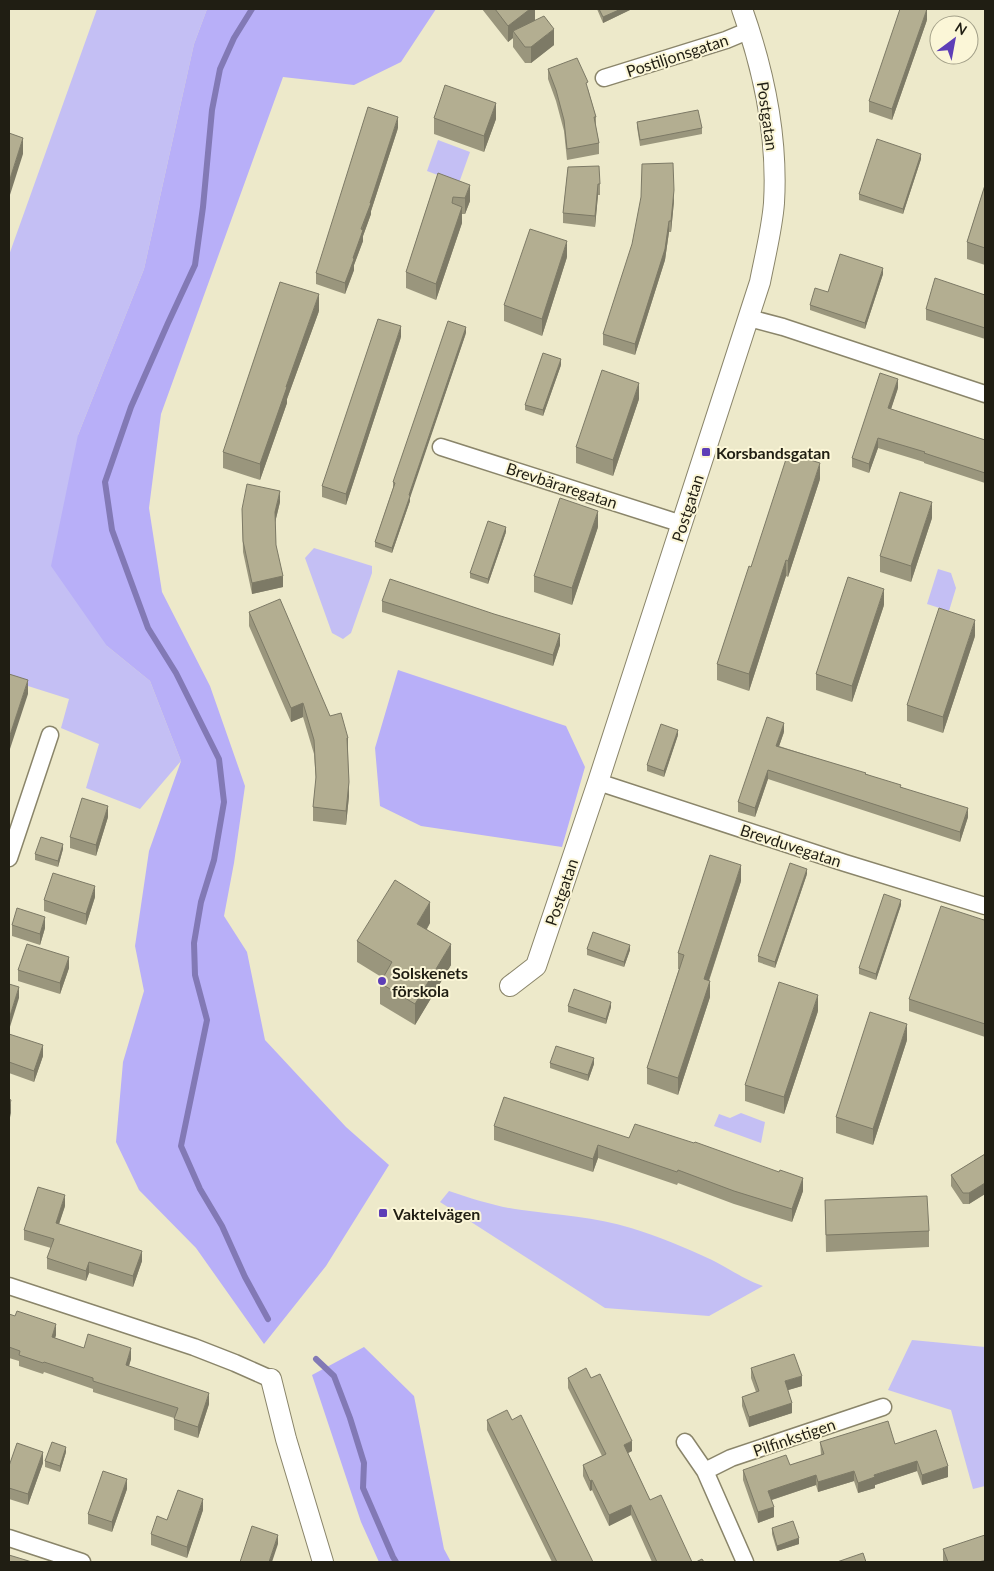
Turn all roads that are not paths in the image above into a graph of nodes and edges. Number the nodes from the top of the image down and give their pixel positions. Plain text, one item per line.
1 (742, 9) edge
2 (750, 30) junction
3 (604, 78) dead end
4 (749, 318) junction
5 (985, 394) edge
6 (442, 447) dead end
7 (682, 524) junction
8 (50, 735) dead end
9 (598, 782) junction
10 (9, 858) edge
11 (985, 906) edge
12 (510, 986) dead end
13 (9, 1286) edge
14 (271, 1379) joint
15 (883, 1407) dead end
16 (685, 1442) dead end
17 (705, 1471) junction
18 (9, 1538) edge
19 (82, 1562) edge
20 (323, 1562) edge
21 (745, 1562) edge

1 - 2 street, Postgatan
2 - 3 street, Postiljonsgatan
2 - 4 street, Postgatan
4 - 5 street
4 - 7 street, Postgatan
6 - 7 street, Brevbäraregatan
7 - 9 street, Postgatan
8 - 10 street
9 - 11 street, Brevduvegatan
9 - 12 street, Postgatan
13 - 14 street
14 - 20 street
15 - 17 street, Pilfinkstigen
16 - 17 street
17 - 21 street
18 - 19 street

